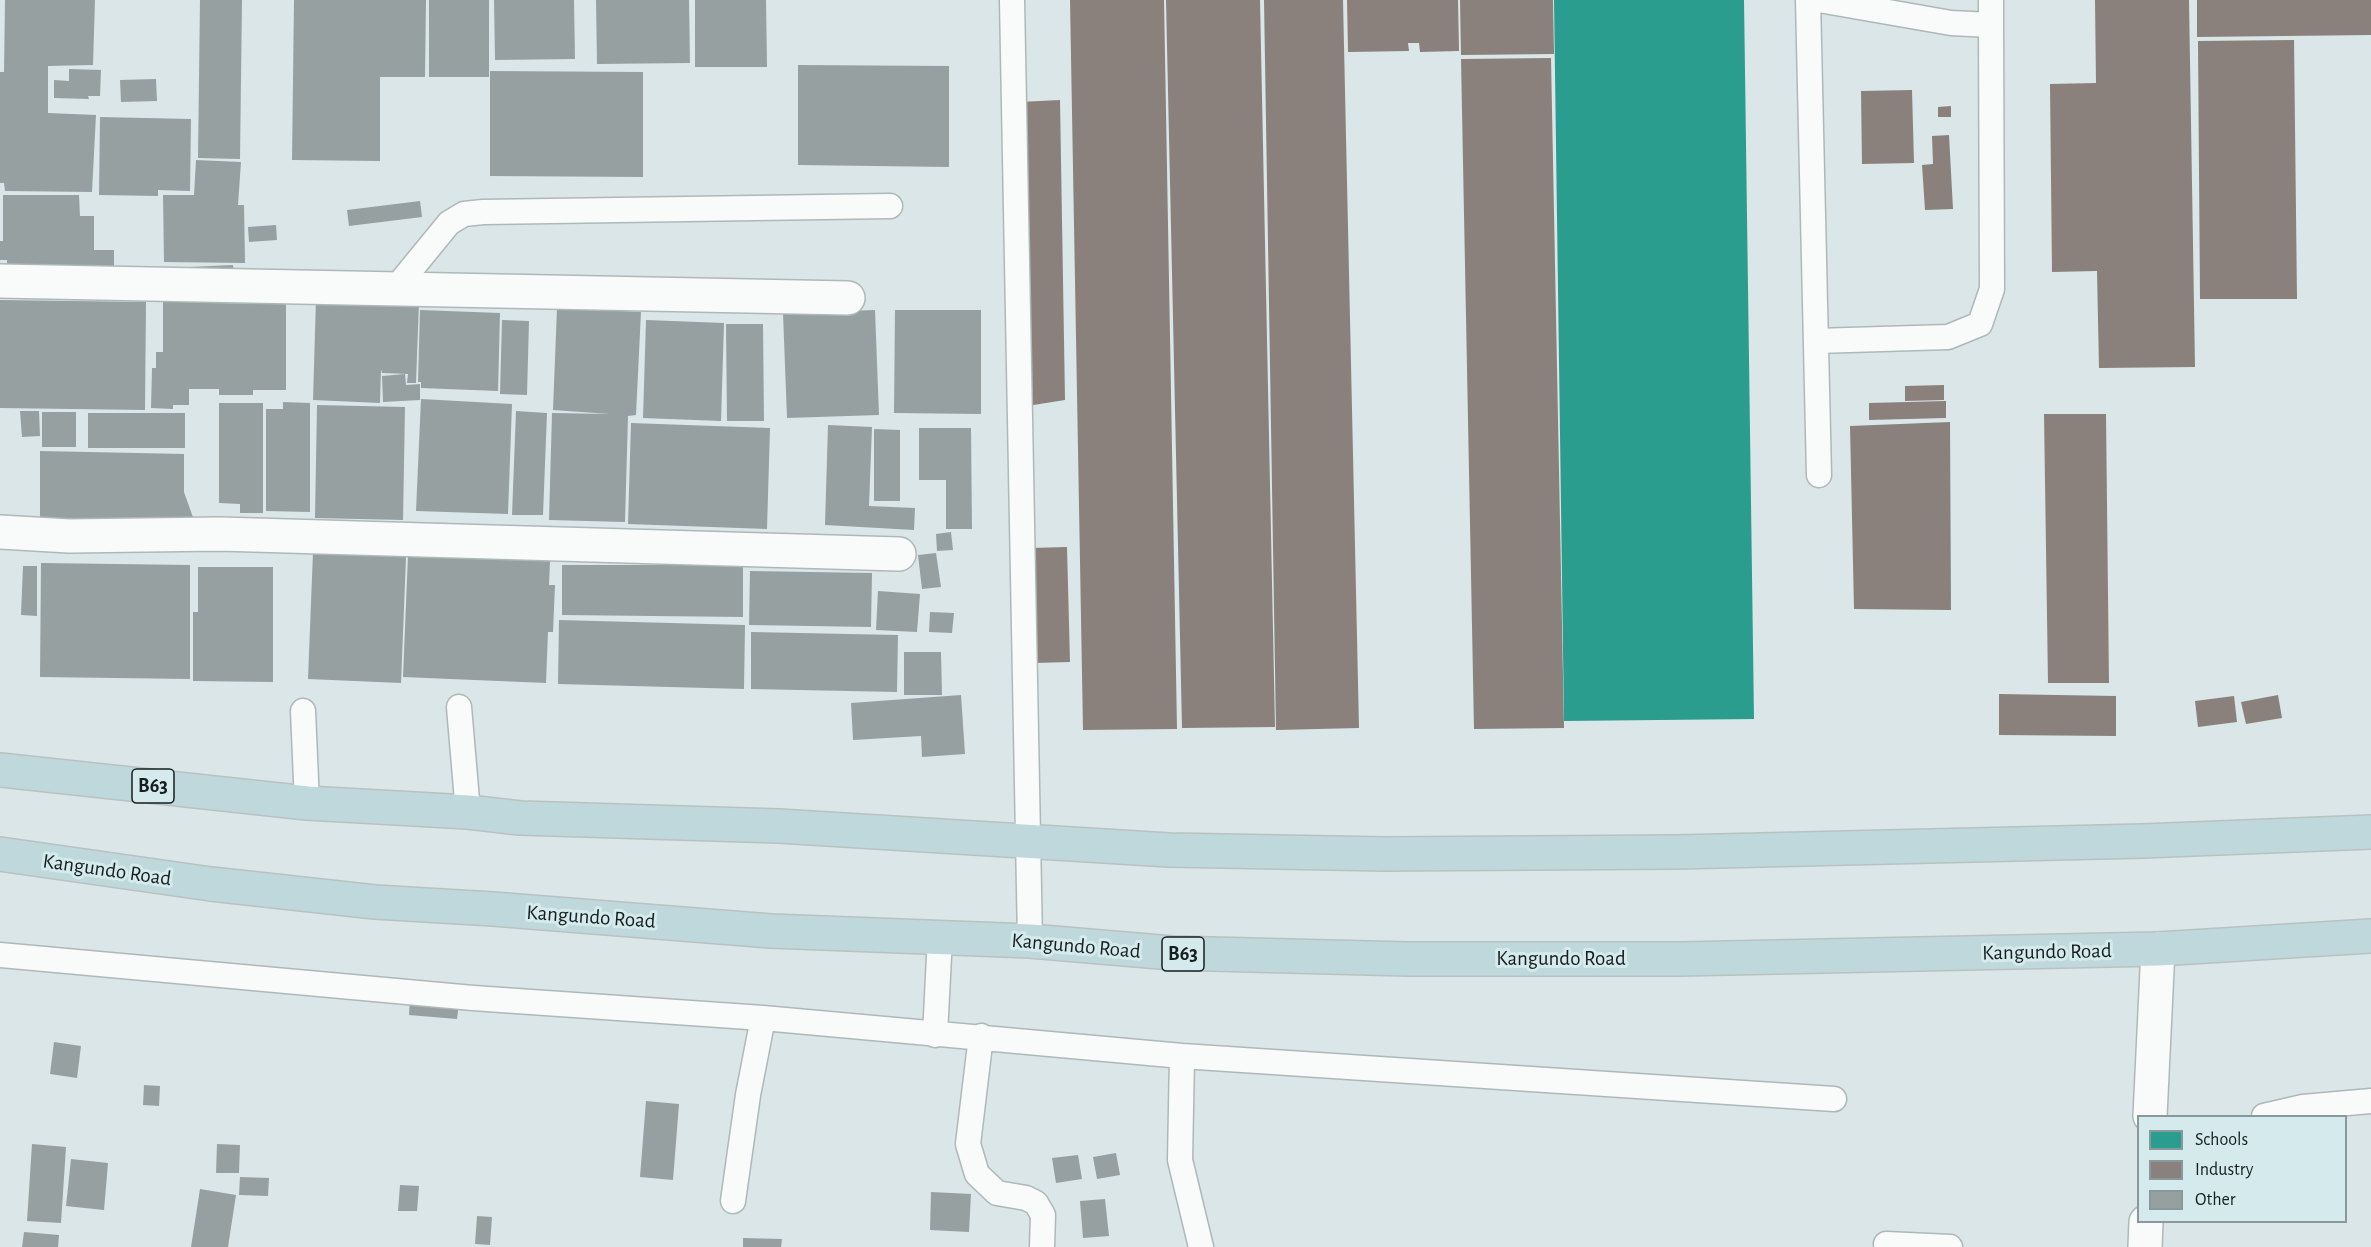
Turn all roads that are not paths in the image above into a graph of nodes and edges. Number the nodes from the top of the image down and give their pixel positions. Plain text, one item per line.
1 (1012, 0) edge
2 (1808, 0) edge
3 (1819, 0) edge
4 (1991, 0) edge
5 (1991, 25) junction
6 (890, 206) dead end
7 (0, 281) edge
8 (395, 289) junction
9 (848, 298) dead end
10 (1816, 341) junction
11 (1819, 475) dead end
12 (0, 532) edge
13 (899, 554) dead end
14 (459, 707) dead end
15 (303, 711) dead end
16 (0, 770) edge
17 (307, 803) junction
18 (468, 812) junction
19 (2371, 832) edge
20 (1029, 842) junction
21 (0, 854) edge
22 (2371, 936) edge
23 (940, 937) junction
24 (1030, 940) junction
25 (2158, 950) junction
26 (0, 955) edge
27 (763, 1018) junction
28 (935, 1035) junction
29 (981, 1036) junction
30 (1182, 1056) junction
31 (1834, 1099) dead end
32 (2371, 1101) edge
33 (2150, 1115) edge
34 (2268, 1115) edge
35 (733, 1201) dead end
36 (2146, 1223) edge
37 (1886, 1244) dead end
38 (1042, 1247) edge
39 (1201, 1247) edge
40 (1950, 1247) edge
41 (2145, 1247) edge

1 - 20 lane
2 - 10 lane
3 - 5 lane
4 - 5 lane
5 - 10 lane
6 - 8 lane
7 - 8 street
8 - 9 street
10 - 11 lane
12 - 13 street
14 - 18 lane
15 - 17 lane
16 - 17 highway, B63
17 - 18 highway, B63
18 - 20 highway, B63
19 - 20 highway, B63
20 - 24 lane
21 - 23 highway, Kangundo Road / B63
22 - 25 highway, Kangundo Road / B63
23 - 24 highway, Kangundo Road / B63
23 - 28 lane
24 - 25 highway, Kangundo Road / B63
25 - 33 street
26 - 27 lane
27 - 28 lane
27 - 35 lane
28 - 29 lane
29 - 30 lane
29 - 38 lane
30 - 31 lane
30 - 39 lane
32 - 34 lane
36 - 41 street
37 - 40 lane

